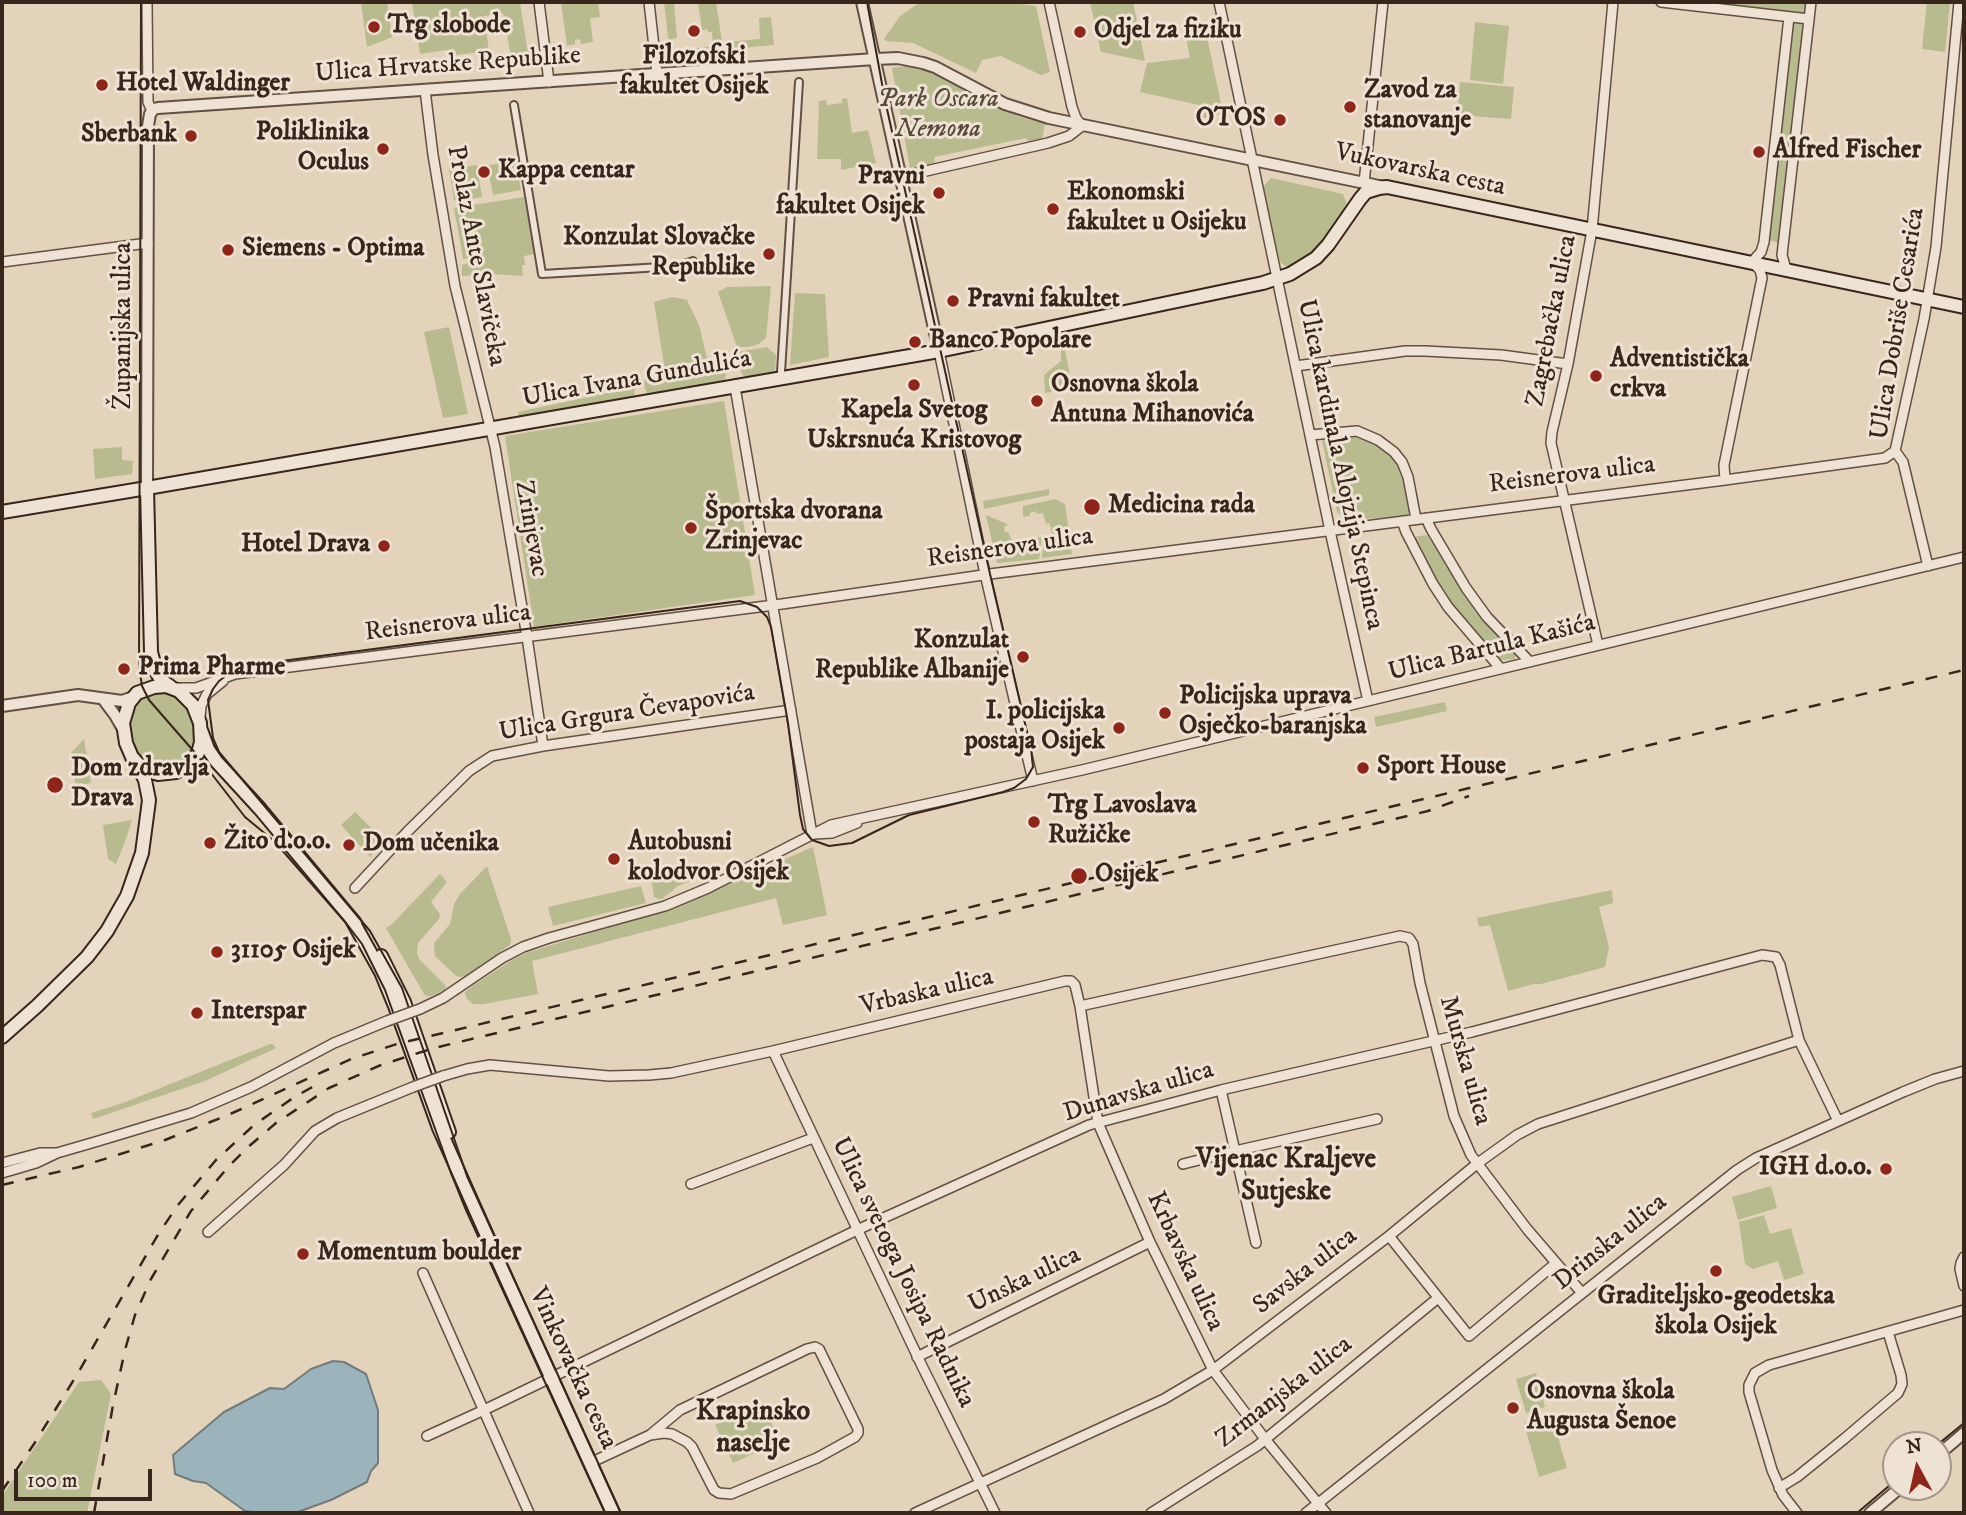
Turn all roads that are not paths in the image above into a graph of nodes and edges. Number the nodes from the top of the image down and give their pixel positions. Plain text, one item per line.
1 (147, 2) edge
2 (539, 2) edge
3 (649, 2) edge
4 (862, 2) edge
5 (1049, 2) edge
6 (1219, 2) edge
7 (1383, 2) edge
8 (1613, 2) edge
9 (1661, 2) edge
10 (1811, 2) edge
11 (1959, 2) edge
12 (1789, 17) junction
13 (1809, 19) junction
14 (875, 58) junction
15 (657, 74) junction
16 (549, 82) junction
17 (799, 82) dead end
18 (425, 90) junction
19 (514, 105) dead end
20 (152, 111) junction
21 (1082, 126) junction
22 (1252, 160) junction
23 (900, 177) junction
24 (1364, 183) junction
25 (1387, 187) junction
26 (1592, 230) junction
27 (148, 243) junction
28 (2, 261) edge
29 (693, 261) dead end
30 (1752, 262) junction
31 (1786, 269) junction
32 (1278, 278) junction
33 (1928, 299) junction
34 (1964, 307) edge
35 (939, 351) junction
36 (1568, 364) junction
37 (1296, 366) junction
38 (780, 372) dead end
39 (735, 387) junction
40 (491, 429) junction
41 (1310, 435) junction
42 (1895, 451) junction
43 (1725, 480) junction
44 (147, 488) junction
45 (1564, 500) junction
46 (2, 512) edge
47 (1426, 518) junction
48 (1416, 519) junction
49 (1402, 521) junction
50 (1330, 530) junction
51 (1964, 557) edge
52 (1928, 566) junction
53 (985, 575) junction
54 (772, 605) junction
55 (527, 637) junction
56 (1598, 645) junction
57 (151, 652) junction
58 (1530, 662) junction
59 (1500, 669) junction
60 (235, 674) junction
61 (172, 687) junction
62 (135, 695) junction
63 (103, 699) junction
64 (1368, 701) junction
65 (2, 706) edge
66 (791, 710) junction
67 (200, 726) junction
68 (123, 729) junction
69 (543, 747) junction
70 (136, 762) junction
71 (186, 766) junction
72 (170, 774) junction
73 (229, 774) junction
74 (1033, 781) junction
75 (149, 800) junction
76 (813, 834) junction
77 (355, 888) dead end
78 (1080, 1006) junction
79 (2, 1037) edge
80 (1799, 1040) junction
81 (1434, 1041) junction
82 (773, 1051) junction
83 (1964, 1071) edge
84 (1220, 1090) junction
85 (1377, 1119) dead end
86 (1838, 1121) junction
87 (1098, 1123) junction
88 (813, 1138) junction
89 (1235, 1151) junction
90 (57, 1153) junction
91 (2, 1163) edge
92 (1478, 1163) junction
93 (1183, 1164) dead end
94 (2, 1173) edge
95 (691, 1184) dead end
96 (857, 1230) junction
97 (208, 1232) dead end
98 (1389, 1236) junction
99 (1150, 1242) junction
100 (1256, 1243) dead end
101 (1964, 1257) edge
102 (1556, 1263) junction
103 (424, 1273) dead end
104 (1964, 1286) edge
105 (1582, 1293) junction
106 (1438, 1298) junction
107 (1964, 1310) edge
108 (1888, 1332) junction
109 (918, 1357) junction
110 (1213, 1370) junction
111 (551, 1378) junction
112 (484, 1410) junction
113 (671, 1417) junction
114 (650, 1435) junction
115 (427, 1436) dead end
116 (677, 1436) junction
117 (1265, 1439) junction
118 (590, 1463) junction
119 (981, 1482) junction
120 (1779, 1488) junction
121 (1884, 1501) edge
122 (1318, 1504) junction
123 (529, 1513) edge
124 (613, 1513) edge
125 (915, 1513) edge
126 (995, 1513) edge
127 (1152, 1513) edge
128 (1307, 1513) edge
129 (1326, 1513) edge
130 (1797, 1513) edge
131 (1870, 1513) edge

1 - 20 street, Županijska ulica
2 - 16 street
3 - 15 street
4 - 14 street
5 - 21 street
6 - 22 street
7 - 24 street
8 - 26 street, Zagrebačka ulica
9 - 12 street
10 - 13 street
11 - 33 street, Ulica Dobriše Cesarića
12 - 13 street
12 - 30 street
13 - 31 street
14 - 15 street, Ulica Hrvatske Republike
14 - 21 street, Vukovarska cesta
14 - 23 street
15 - 16 street, Ulica Hrvatske Republike
16 - 18 street, Ulica Hrvatske Republike
17 - 38 street
18 - 20 street, Ulica Hrvatske Republike
18 - 40 street, Prolaz Ante Slavičeka
19 - 29 street, Ulica Hrvatske Republike
20 - 27 street, Županijska ulica
21 - 22 street, Vukovarska cesta
21 - 23 street
22 - 24 street, Vukovarska cesta
22 - 32 street, Ulica kardinala Alojzija Stepinca
23 - 35 street
24 - 25 street, Vukovarska cesta
25 - 26 main road, Vukovarska cesta
25 - 32 main road, Ulica Ivana Gundulića
26 - 30 main road, Vukovarska cesta
26 - 36 street, Zagrebačka ulica
27 - 28 street
27 - 44 street, Županijska ulica
30 - 31 main road, Vukovarska cesta
30 - 43 street
31 - 33 main road, Vukovarska cesta
32 - 35 main road, Ulica Ivana Gundulića
32 - 37 street, Ulica kardinala Alojzija Stepinca
33 - 34 main road, Vukovarska cesta
33 - 42 street, Ulica Dobriše Cesarića
35 - 39 main road, Ulica Ivana Gundulića
35 - 53 street
36 - 37 street
36 - 45 street, Zagrebačka ulica
37 - 41 street, Ulica kardinala Alojzija Stepinca
39 - 40 main road, Ulica Ivana Gundulića
39 - 54 street
40 - 44 main road, Ulica Ivana Gundulića
40 - 55 street, Zrinjevac
41 - 48 street
41 - 50 street, Ulica kardinala Alojzija Stepinca
42 - 43 street, Reisnerova ulica
42 - 52 street, Ulica Dobriše Cesarića
43 - 45 street, Reisnerova ulica
44 - 46 main road, Ulica Ivana Gundulića
44 - 57 main road, Županijska ulica
45 - 47 street, Reisnerova ulica
45 - 56 street, Zagrebačka ulica
47 - 48 street, Reisnerova ulica
47 - 58 street
48 - 49 street, Reisnerova ulica
49 - 50 street, Reisnerova ulica
49 - 59 street
50 - 53 street, Reisnerova ulica
50 - 64 street, Ulica kardinala Alojzija Stepinca
51 - 52 street, Ulica Bartula Kašića
52 - 56 street, Ulica Bartula Kašića
53 - 54 street, Reisnerova ulica
53 - 74 street
54 - 55 street, Reisnerova ulica
54 - 66 street
55 - 60 street, Reisnerova ulica
55 - 69 street, Zrinjevac
56 - 58 street, Ulica Bartula Kašića
57 - 61 main road, Županijska ulica
57 - 62 main road, Županijska ulica
58 - 59 street, Ulica Bartula Kašića
59 - 64 street, Ulica Bartula Kašića
60 - 61 street, Reisnerova ulica
60 - 67 street
61 - 62 main road
61 - 67 main road
62 - 63 street
62 - 68 main road
63 - 65 street
63 - 68 street
64 - 74 street, Ulica Bartula Kašića
66 - 69 street, Ulica Grgura Čevapovića
66 - 76 street
67 - 71 main road
67 - 73 main road, Vinkovačka cesta
68 - 70 main road
69 - 77 street, Ulica Grgura Čevapovića
70 - 72 main road
70 - 75 main road
71 - 72 main road
71 - 73 main road
72 - 75 main road
73 - 111 main road, Vinkovačka cesta
74 - 76 street, Ulica Bartula Kašića
75 - 79 main road
76 - 90 street, Ulica Bartula Kašića, bridge
78 - 81 street, Murska ulica
78 - 82 street, Vrbaska ulica
78 - 87 street, Krbavska ulica
80 - 81 street, Dunavska ulica
80 - 86 street
80 - 92 street, Savska ulica
81 - 84 street, Dunavska ulica
81 - 92 street, Murska ulica
82 - 88 street, Ulica svetoga Josipa Radnika
82 - 97 street, Vrbaska ulica, bridge
83 - 86 street, Drinska ulica
84 - 87 street, Dunavska ulica
84 - 89 street
85 - 89 street
86 - 105 street, Drinska ulica
87 - 96 street, Dunavska ulica
87 - 99 street, Krbavska ulica
88 - 95 street
88 - 96 street, Ulica svetoga Josipa Radnika
89 - 93 street
89 - 100 street
90 - 91 street
90 - 94 street
92 - 98 street, Savska ulica
92 - 102 street, Murska ulica
96 - 109 street, Ulica svetoga Josipa Radnika
96 - 111 street, Dunavska ulica
98 - 106 street
98 - 110 street, Savska ulica
99 - 109 street, Unska ulica
99 - 110 street, Krbavska ulica
101 - 104 street
102 - 105 street, Murska ulica
102 - 106 street
103 - 112 street
105 - 122 street, Drinska ulica
106 - 117 street, Zrmanjska ulica
107 - 108 street
108 - 120 street
108 - 120 street
109 - 119 street, Ulica svetoga Josipa Radnika
110 - 117 street, Krbavska ulica
110 - 119 street, Savska ulica
111 - 112 street, Dunavska ulica
111 - 118 main road, Vinkovačka cesta
112 - 115 street, Dunavska ulica
112 - 123 street
113 - 114 street
113 - 116 street
113 - 116 street
114 - 116 street
114 - 118 street
117 - 122 street, Krbavska ulica
117 - 127 street, Zrmanjska ulica
118 - 124 main road, Vinkovačka cesta
119 - 125 street, Savska ulica
119 - 126 street, Ulica svetoga Josipa Radnika
120 - 130 street
121 - 131 street
122 - 128 street, Drinska ulica
122 - 129 street

